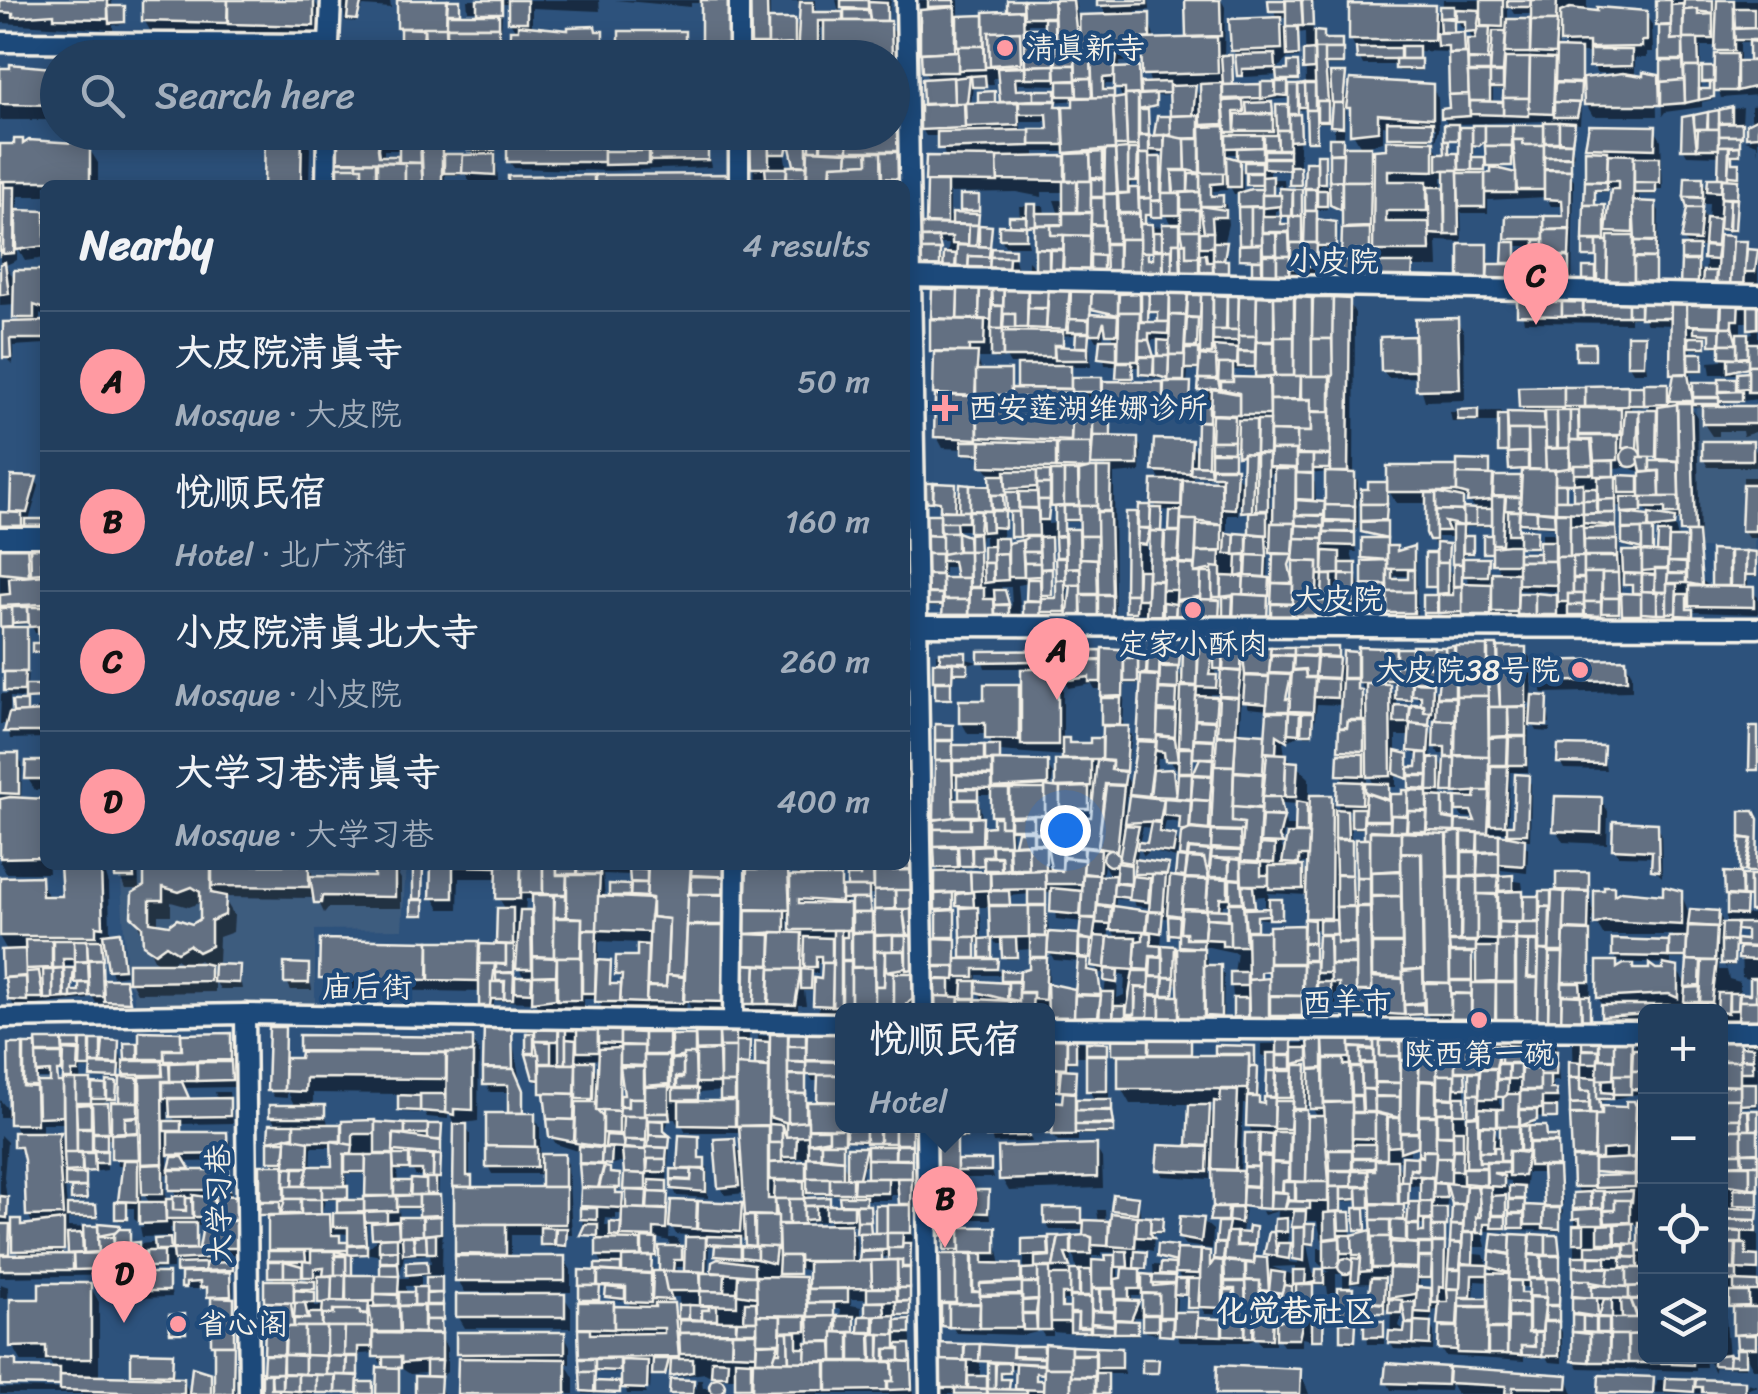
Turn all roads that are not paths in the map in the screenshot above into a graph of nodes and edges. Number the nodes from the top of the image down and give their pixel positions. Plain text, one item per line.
1 (330, 0) edge
2 (739, 0) edge
3 (906, 0) edge
4 (329, 40) edge
5 (739, 40) edge
6 (906, 40) edge
7 (0, 42) edge
8 (40, 43) edge
9 (327, 150) edge
10 (739, 150) edge
11 (908, 150) edge
12 (326, 180) edge
13 (739, 180) edge
14 (908, 180) edge
15 (910, 277) edge
16 (1758, 295) edge
17 (910, 316) edge
18 (0, 537) edge
19 (40, 537) edge
20 (918, 626) junction
21 (1758, 628) edge
22 (735, 870) edge
23 (924, 1003) edge
24 (245, 1014) junction
25 (0, 1018) edge
26 (733, 1019) junction
27 (835, 1022) edge
28 (1055, 1028) edge
29 (1758, 1030) edge
30 (1638, 1031) edge
31 (1728, 1031) edge
32 (926, 1133) edge
33 (250, 1394) edge
34 (930, 1394) edge

1 - 4 street
2 - 5 street
3 - 6 street
7 - 8 street
9 - 12 street
10 - 13 street
11 - 14 street
15 - 16 street, 小皮院
17 - 20 street
18 - 19 street
20 - 21 street, 大皮院
20 - 23 street
22 - 26 street
24 - 25 street, 庙后街
24 - 26 street, 庙后街
24 - 33 street, 大学习巷
26 - 27 street
28 - 30 street, 西羊市
29 - 31 street
32 - 34 street

